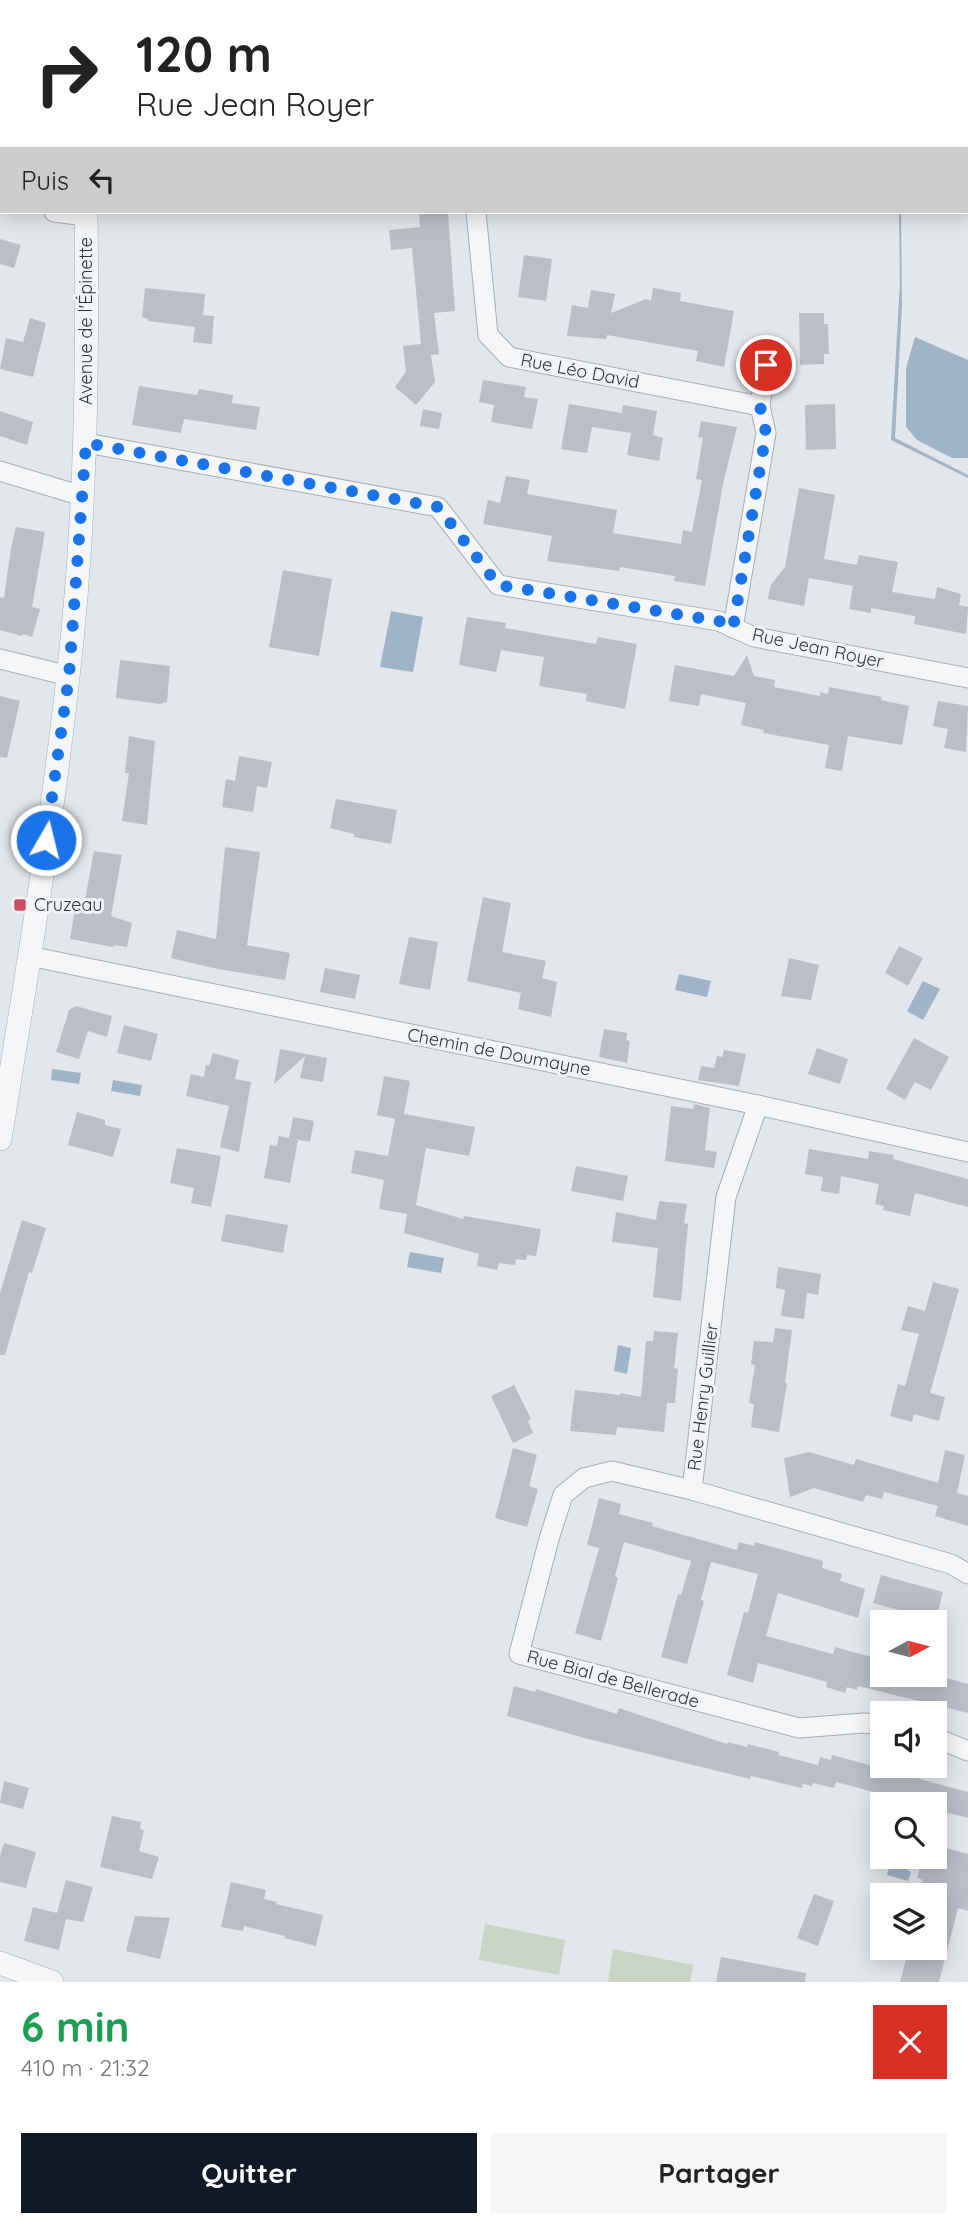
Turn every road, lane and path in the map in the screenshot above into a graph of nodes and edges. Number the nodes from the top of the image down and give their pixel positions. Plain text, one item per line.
1 (86, 214) edge
2 (476, 214) edge
3 (766, 365) dead end
4 (760, 406) junction
5 (86, 443) junction
6 (0, 471) edge
7 (82, 496) junction
8 (733, 628) junction
9 (0, 659) edge
10 (69, 676) junction
11 (968, 678) edge
12 (29, 956) junction
13 (758, 1105) junction
14 (0, 1139) edge
15 (968, 1152) edge
16 (692, 1490) junction
17 (968, 1574) edge
18 (870, 1724) edge
19 (947, 1742) edge
20 (968, 1751) edge
21 (0, 1963) edge
22 (52, 1982) edge

1 - 5 street, Avenue de l'Épinette
2 - 4 street, Rue Léo David
3 - 4 street
4 - 8 street
5 - 7 street, Avenue de l'Épinette
5 - 8 street, Rue Jean Royer
6 - 7 street
7 - 10 street, Avenue de l'Épinette
8 - 11 street, Rue Jean Royer
9 - 10 street
10 - 12 street, Avenue de l'Épinette
12 - 13 street, Chemin de Doumayne
12 - 14 street, Avenue de l'Épinette
13 - 15 street, Chemin de Doumayne
13 - 16 street, Rue Henry Guillier
16 - 17 street, Rue Henry Guillier
16 - 18 street, Rue Bial de Bellerade
19 - 20 street
21 - 22 street

